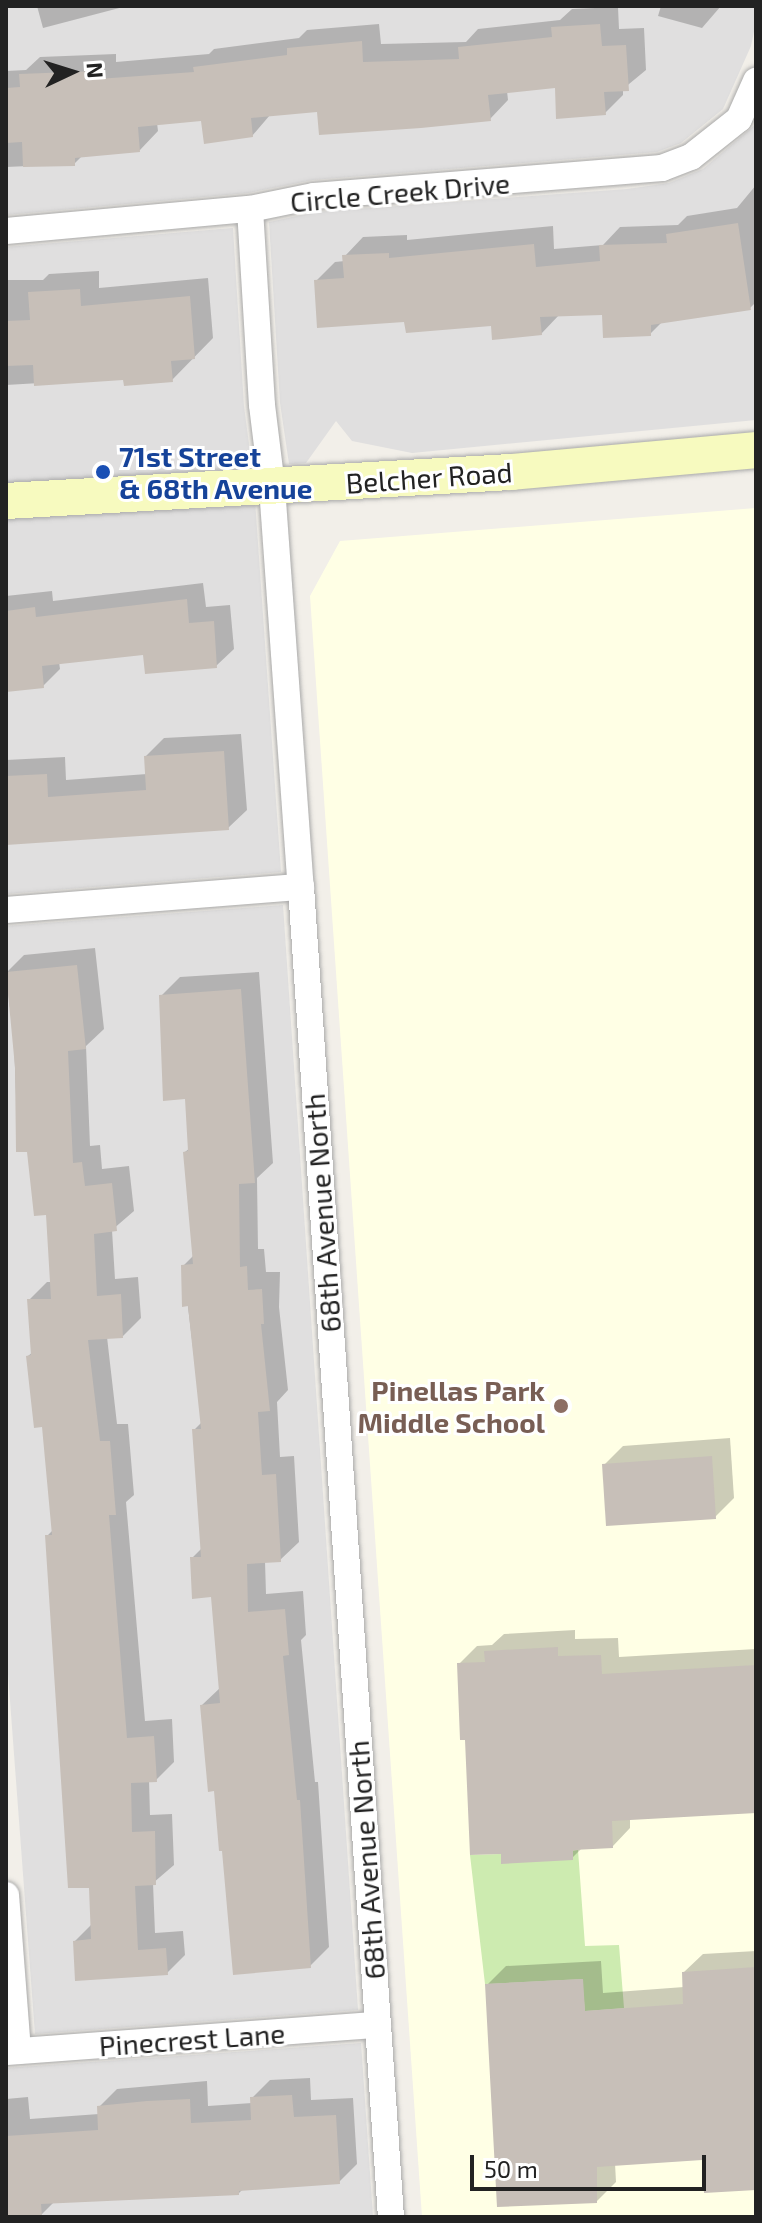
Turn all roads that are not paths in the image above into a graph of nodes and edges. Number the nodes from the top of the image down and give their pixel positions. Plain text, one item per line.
1 (756, 81) edge
2 (250, 209) junction
3 (6, 231) edge
4 (756, 450) edge
5 (272, 487) junction
6 (6, 501) edge
7 (301, 887) junction
8 (6, 910) edge
9 (6, 1895) edge
10 (378, 2025) junction
11 (12, 2052) edge
12 (391, 2217) edge

1 - 2 street, Circle Creek Drive
2 - 3 street, Circle Creek Drive
2 - 5 street, 68th Avenue North
4 - 5 main road, Belcher Road
5 - 6 main road, Belcher Road
5 - 7 street, 68th Avenue North
7 - 8 street
7 - 10 street, 68th Avenue North
9 - 11 street
10 - 11 street, Pinecrest Lane
10 - 12 street, 68th Avenue North

